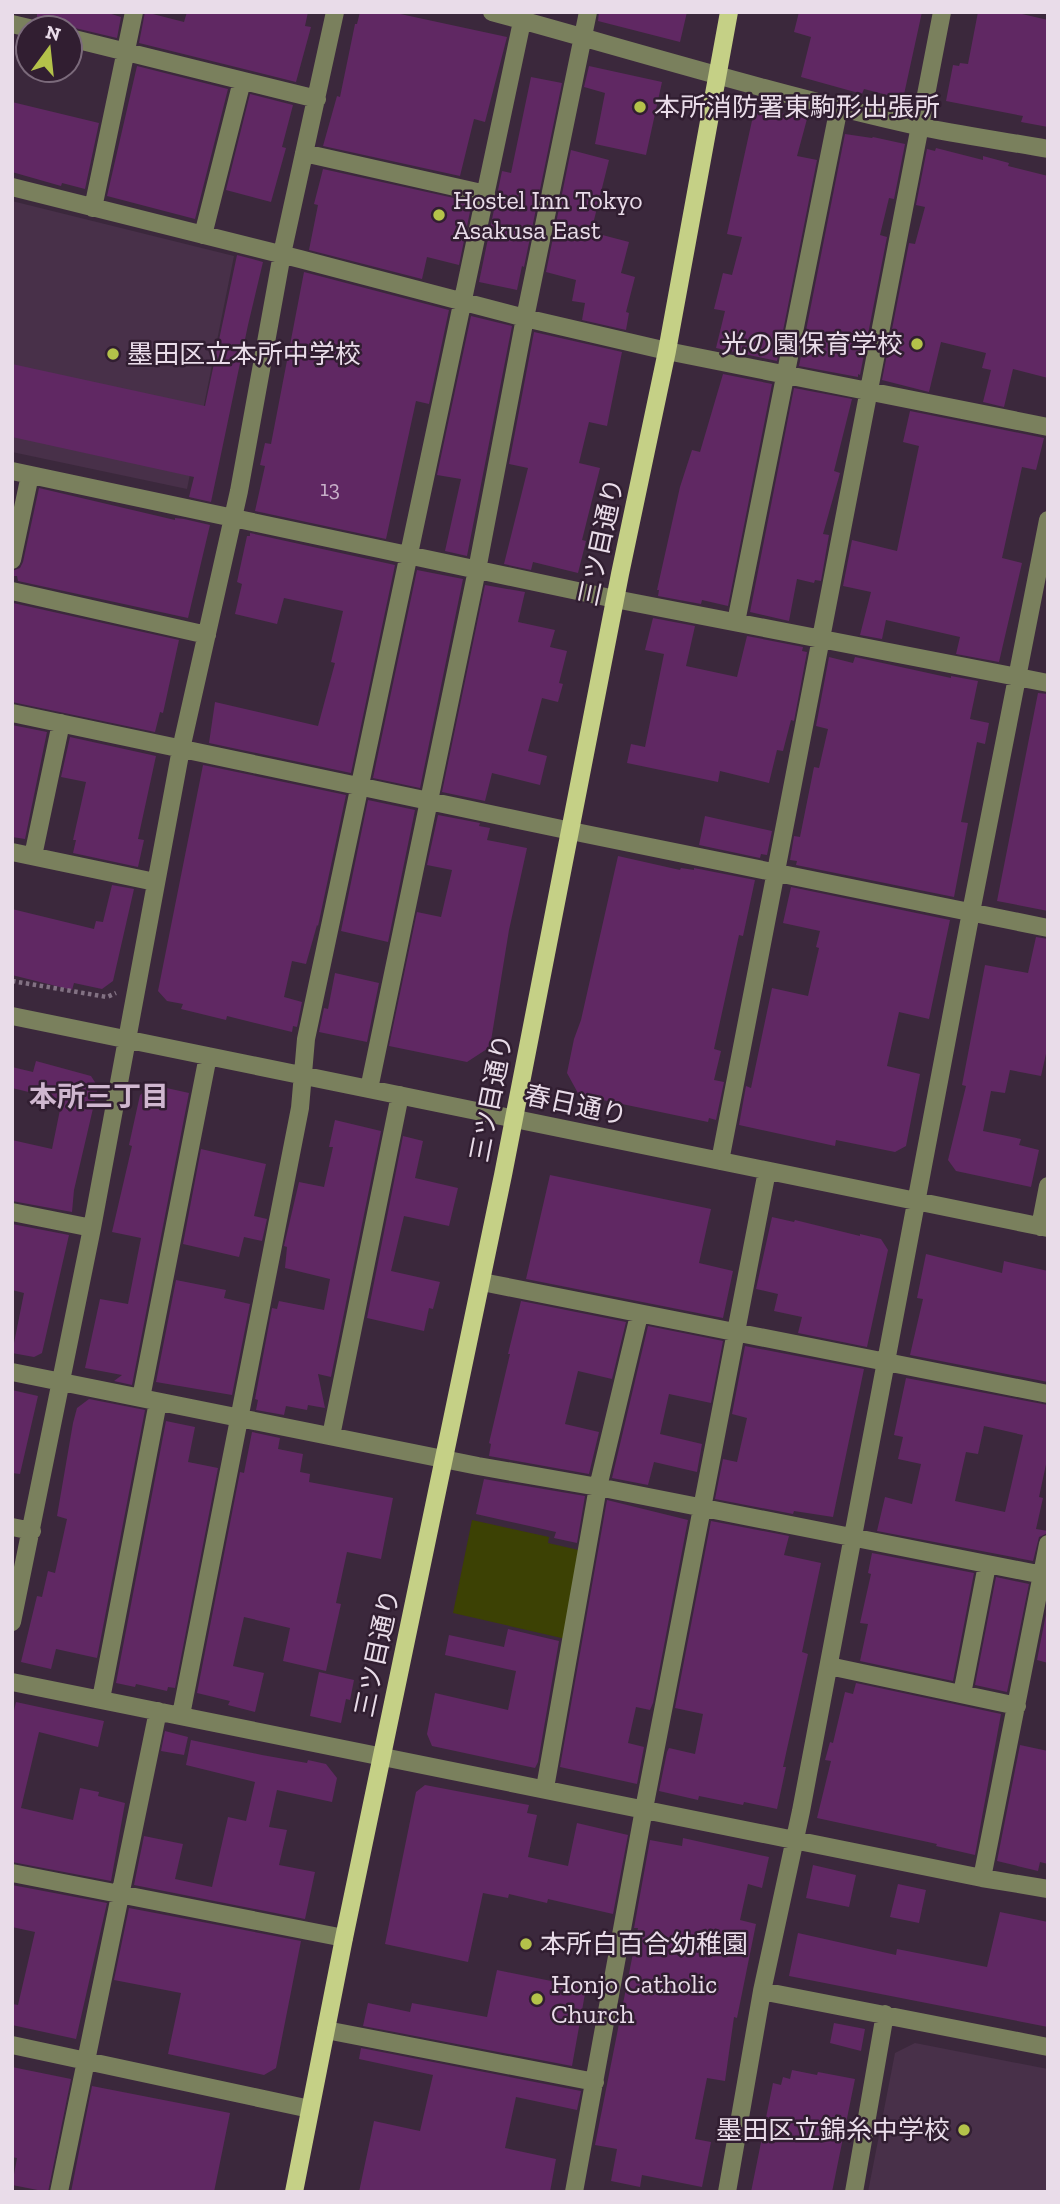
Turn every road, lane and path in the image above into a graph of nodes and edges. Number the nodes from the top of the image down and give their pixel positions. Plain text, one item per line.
1 (134, 12) edge
2 (335, 12) edge
3 (492, 12) edge
4 (588, 12) edge
5 (729, 12) edge
6 (942, 12) edge
7 (523, 16) edge
8 (583, 38) junction
9 (84, 42) edge
10 (125, 52) junction
11 (716, 76) junction
12 (242, 80) junction
13 (317, 99) junction
14 (839, 107) junction
15 (920, 126) junction
16 (1048, 149) edge
17 (304, 153) junction
18 (12, 187) edge
19 (486, 194) junction
20 (93, 208) junction
21 (203, 234) junction
22 (282, 254) junction
23 (464, 302) junction
24 (525, 318) junction
25 (667, 351) junction
26 (786, 374) junction
27 (869, 391) junction
28 (1048, 427) edge
29 (12, 471) edge
30 (30, 475) junction
31 (233, 517) junction
32 (1048, 520) edge
33 (408, 556) junction
34 (12, 560) edge
35 (477, 570) junction
36 (12, 591) edge
37 (615, 599) junction
38 (736, 622) junction
39 (207, 635) junction
40 (822, 638) junction
41 (1017, 677) junction
42 (1048, 683) edge
43 (12, 713) edge
44 (61, 723) junction
45 (181, 749) junction
46 (359, 786) junction
47 (429, 801) junction
48 (571, 831) junction
49 (12, 852) edge
50 (33, 856) junction
51 (776, 874) junction
52 (155, 882) junction
53 (971, 912) junction
54 (1048, 928) edge
55 (12, 1016) edge
56 (128, 1040) junction
57 (208, 1056) junction
58 (302, 1077) junction
59 (369, 1089) junction
60 (400, 1096) junction
61 (514, 1119) junction
62 (720, 1161) junction
63 (767, 1171) junction
64 (1048, 1186) edge
65 (916, 1201) junction
66 (12, 1212) edge
67 (1044, 1227) edge
68 (92, 1228) junction
69 (482, 1282) junction
70 (639, 1315) junction
71 (737, 1334) junction
72 (888, 1362) junction
73 (12, 1372) edge
74 (60, 1381) junction
75 (1048, 1394) edge
76 (149, 1400) junction
77 (240, 1419) junction
78 (331, 1436) junction
79 (444, 1458) junction
80 (598, 1487) junction
81 (702, 1508) junction
82 (12, 1527) edge
83 (32, 1531) junction
84 (854, 1538) junction
85 (1048, 1544) edge
86 (987, 1565) junction
87 (1045, 1575) edge
88 (12, 1622) edge
89 (829, 1666) junction
90 (12, 1682) edge
91 (962, 1694) junction
92 (101, 1699) junction
93 (1017, 1706) junction
94 (158, 1711) junction
95 (181, 1715) junction
96 (382, 1755) junction
97 (545, 1788) junction
98 (644, 1808) junction
99 (795, 1839) junction
100 (12, 1873) edge
101 (982, 1878) junction
102 (1048, 1889) edge
103 (121, 1894) junction
104 (344, 1938) junction
105 (762, 1991) junction
106 (886, 2014) junction
107 (326, 2030) junction
108 (12, 2045) edge
109 (1048, 2047) edge
110 (87, 2060) junction
111 (595, 2082) junction
112 (310, 2109) junction
113 (59, 2192) edge
114 (293, 2192) edge
115 (574, 2192) edge
116 (727, 2192) edge
117 (854, 2192) edge

1 - 10 street
2 - 13 street
3 - 7 street
4 - 8 street
5 - 11 main road, 三ツ目通り
6 - 15 street
7 - 8 street
7 - 19 street
8 - 11 street
8 - 24 street
9 - 10 street
10 - 12 street
10 - 20 street
11 - 14 street
11 - 25 main road, 三ツ目通り
12 - 13 street
12 - 21 street
13 - 17 street
14 - 15 street
14 - 26 street
15 - 16 street
15 - 27 street
17 - 19 street
17 - 22 street
18 - 20 street
19 - 23 street
20 - 21 street
21 - 22 street
22 - 23 street
22 - 31 street
23 - 24 street
23 - 33 street
24 - 25 street
24 - 35 street
25 - 26 street
25 - 37 main road, 三ツ目通り
26 - 27 street
26 - 38 street
27 - 28 street
27 - 40 street
29 - 30 street
30 - 31 street
30 - 34 street
31 - 33 street
31 - 39 street
32 - 41 street
33 - 35 street
33 - 46 street
35 - 37 street
35 - 47 street
36 - 39 street
37 - 38 street
37 - 48 main road, 三ツ目通り
38 - 40 street
39 - 45 street
40 - 41 street
40 - 51 street
41 - 42 street
41 - 53 street
43 - 44 street
44 - 45 street
44 - 50 street
45 - 46 street
45 - 52 street
46 - 47 street
46 - 58 street
47 - 48 street
47 - 59 street
48 - 51 street
48 - 61 main road, 三ツ目通り
49 - 50 street
50 - 52 street
51 - 53 street
51 - 62 street
52 - 56 street
53 - 54 street
53 - 65 street
55 - 56 street, 春日通り
56 - 57 street, 春日通り
56 - 68 street
57 - 58 street, 春日通り
57 - 76 street
58 - 59 street, 春日通り
58 - 77 street
59 - 60 street, 春日通り
60 - 61 street, 春日通り
60 - 78 street
61 - 62 street, 春日通り
61 - 69 main road, 三ツ目通り
62 - 63 street, 春日通り
63 - 65 street, 春日通り
63 - 71 street
64 - 67 street
65 - 67 street, 春日通り
65 - 72 street
66 - 68 street
68 - 74 street
69 - 70 street
69 - 79 main road, 三ツ目通り
70 - 71 street
70 - 80 street
71 - 72 street
71 - 81 street
72 - 75 street
72 - 84 street
73 - 74 street
74 - 76 street
74 - 83 street
76 - 77 street
76 - 92 street
77 - 78 street
77 - 95 street
78 - 79 street
79 - 80 street
79 - 96 main road, 三ツ目通り
80 - 81 street
80 - 97 street
81 - 84 street
81 - 98 street
82 - 83 street
83 - 88 street
84 - 86 street
84 - 89 street
85 - 87 street
86 - 87 street
86 - 91 street
87 - 93 street
89 - 91 street
89 - 99 street
90 - 92 street
91 - 93 street
92 - 94 street
93 - 101 street
94 - 95 street
94 - 103 street
95 - 96 street
96 - 97 street
96 - 104 main road, 三ツ目通り
97 - 98 street
98 - 99 street
98 - 111 street
99 - 101 street
99 - 105 street
100 - 103 street
101 - 102 street
103 - 104 street
103 - 110 street
104 - 107 main road, 三ツ目通り
105 - 106 street
105 - 116 street
106 - 109 street
106 - 117 street
107 - 111 street
107 - 112 main road, 三ツ目通り
108 - 110 street
110 - 112 street
110 - 113 street
111 - 115 street
112 - 114 main road, 三ツ目通り

